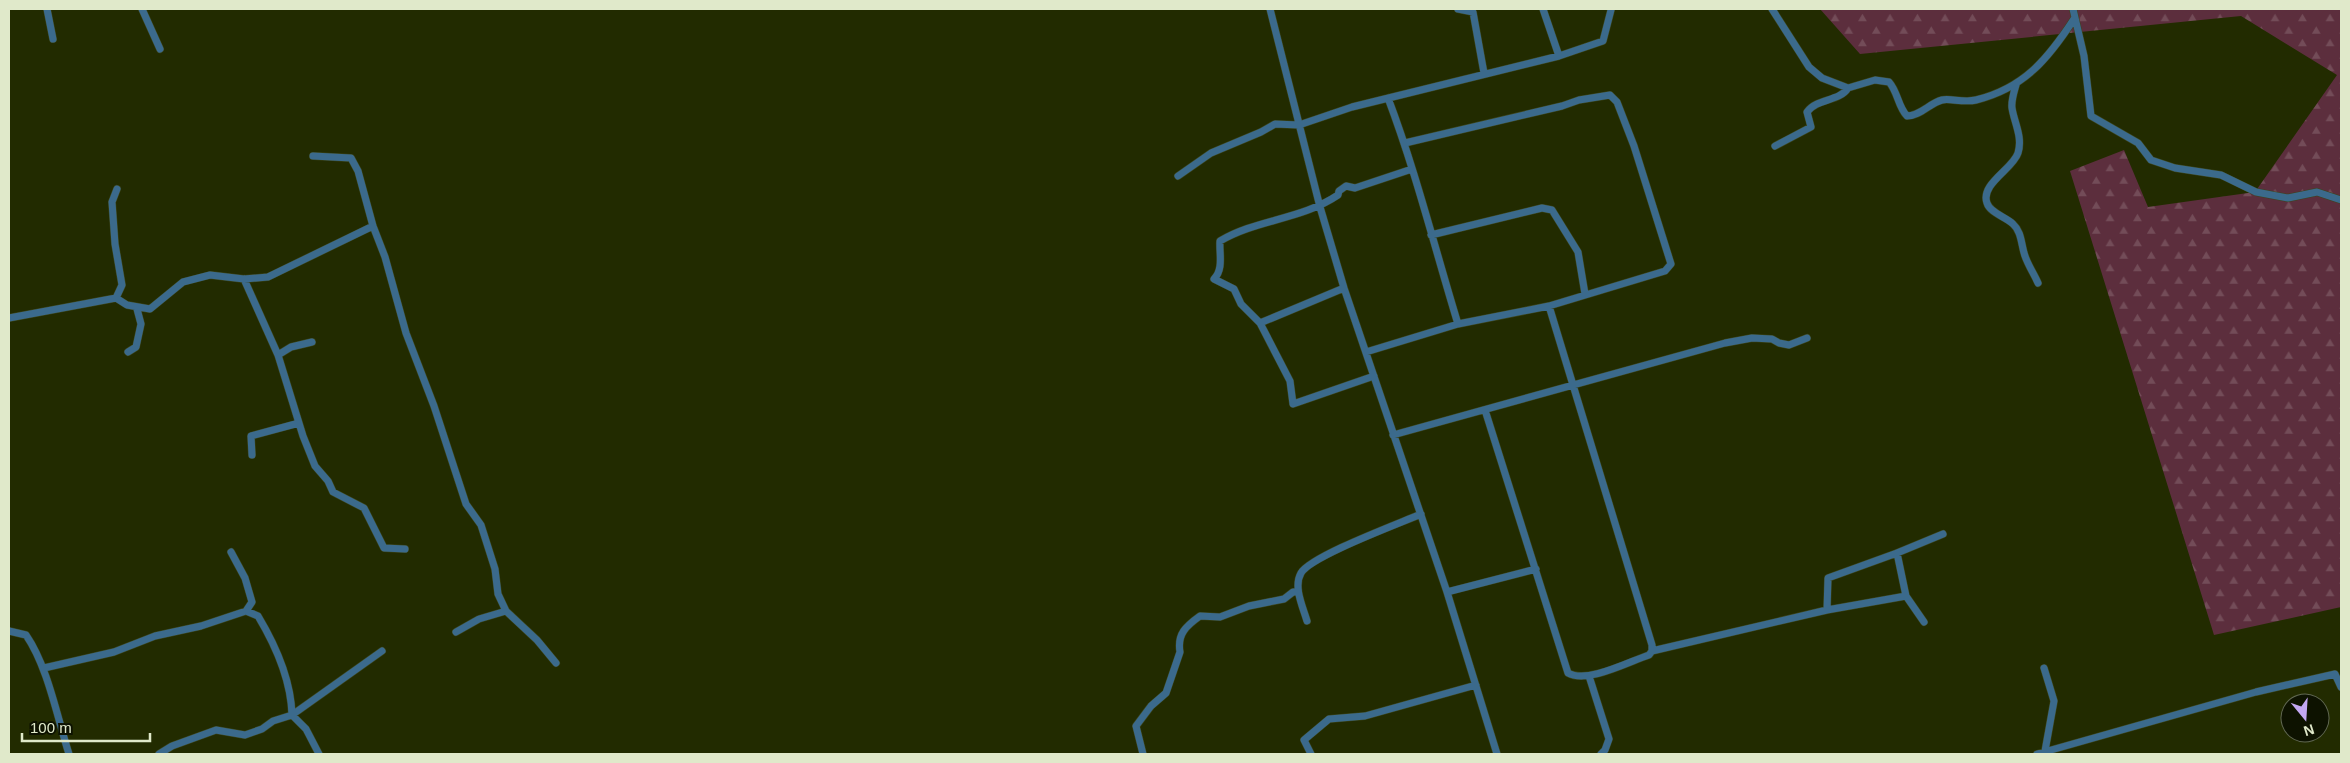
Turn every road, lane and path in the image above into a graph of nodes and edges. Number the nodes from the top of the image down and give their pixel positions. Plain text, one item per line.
1 (47, 9) edge
2 (142, 9) edge
3 (1270, 9) edge
4 (1458, 9) edge
5 (1543, 9) edge
6 (1772, 9) edge
7 (2073, 9) edge
8 (1611, 10) dead end
9 (2074, 19) junction
10 (53, 39) dead end
11 (160, 49) dead end
12 (1559, 56) junction
13 (1484, 73) junction
14 (2016, 85) junction
15 (1848, 88) junction
16 (1388, 98) junction
17 (1299, 125) junction
18 (1405, 143) junction
19 (1775, 146) dead end
20 (313, 156) dead end
21 (1412, 168) junction
22 (1178, 176) dead end
23 (117, 189) dead end
24 (2341, 200) edge
25 (1320, 207) junction
26 (373, 226) junction
27 (1430, 235) junction
28 (244, 279) junction
29 (2038, 283) dead end
30 (1344, 288) junction
31 (1585, 294) junction
32 (116, 298) junction
33 (1549, 306) junction
34 (137, 309) junction
35 (9, 318) edge
36 (1260, 324) junction
37 (1458, 324) junction
38 (1807, 338) dead end
39 (312, 342) dead end
40 (128, 352) dead end
41 (1366, 352) junction
42 (278, 355) junction
43 (1374, 376) junction
44 (1572, 386) junction
45 (1485, 410) junction
46 (299, 423) junction
47 (1393, 435) junction
48 (252, 454) dead end
49 (1420, 514) junction
50 (1943, 534) dead end
51 (405, 548) dead end
52 (231, 552) dead end
53 (1897, 553) junction
54 (1536, 569) junction
55 (1298, 592) junction
56 (1448, 592) junction
57 (1906, 596) junction
58 (1827, 610) junction
59 (506, 611) junction
60 (246, 612) junction
61 (1307, 621) dead end
62 (1924, 622) dead end
63 (9, 630) edge
64 (456, 632) dead end
65 (382, 651) dead end
66 (1652, 651) junction
67 (556, 663) dead end
68 (44, 668) junction
69 (2044, 668) dead end
70 (1589, 676) junction
71 (1476, 685) junction
72 (2341, 687) edge
73 (292, 715) junction
74 (2041, 753) edge
75 (68, 754) edge
76 (159, 754) edge
77 (320, 754) edge
78 (1143, 754) edge
79 (1312, 754) edge
80 (1497, 754) edge
81 (1600, 754) edge

1 - 10 street
2 - 11 street
3 - 17 street
4 - 13 street
5 - 12 street
6 - 15 street
7 - 9 street
8 - 12 street
9 - 14 street
9 - 24 street
12 - 13 street
13 - 16 street
14 - 15 street
14 - 29 street
15 - 19 street
16 - 17 street
16 - 18 street
17 - 22 street
17 - 25 street
18 - 21 street
18 - 31 street
20 - 26 street
21 - 25 street
21 - 27 street
23 - 32 street
25 - 30 street
25 - 36 street
26 - 28 street
26 - 59 street
27 - 31 street
27 - 37 street
28 - 34 street
28 - 42 street
30 - 36 street
30 - 41 street
31 - 33 street
32 - 34 street
32 - 35 street
33 - 37 street
33 - 44 street
34 - 40 street
36 - 43 street
37 - 41 street
38 - 44 street
39 - 42 street
41 - 43 street
42 - 46 street
43 - 47 street
44 - 45 street
44 - 66 street
45 - 47 street
45 - 54 street
46 - 48 street
46 - 51 street
47 - 49 street
49 - 55 street
49 - 56 street
50 - 53 street
52 - 60 street
53 - 57 street
53 - 58 street
54 - 56 street
54 - 70 street
55 - 61 street
55 - 78 street
56 - 71 street
57 - 58 street
57 - 62 street
58 - 66 street
59 - 64 street
59 - 67 street
60 - 68 street
60 - 73 street
63 - 68 street
65 - 73 street
66 - 70 street
68 - 75 street
69 - 74 street
70 - 81 street
71 - 79 street
71 - 80 street
72 - 74 street
73 - 76 street
73 - 77 street

